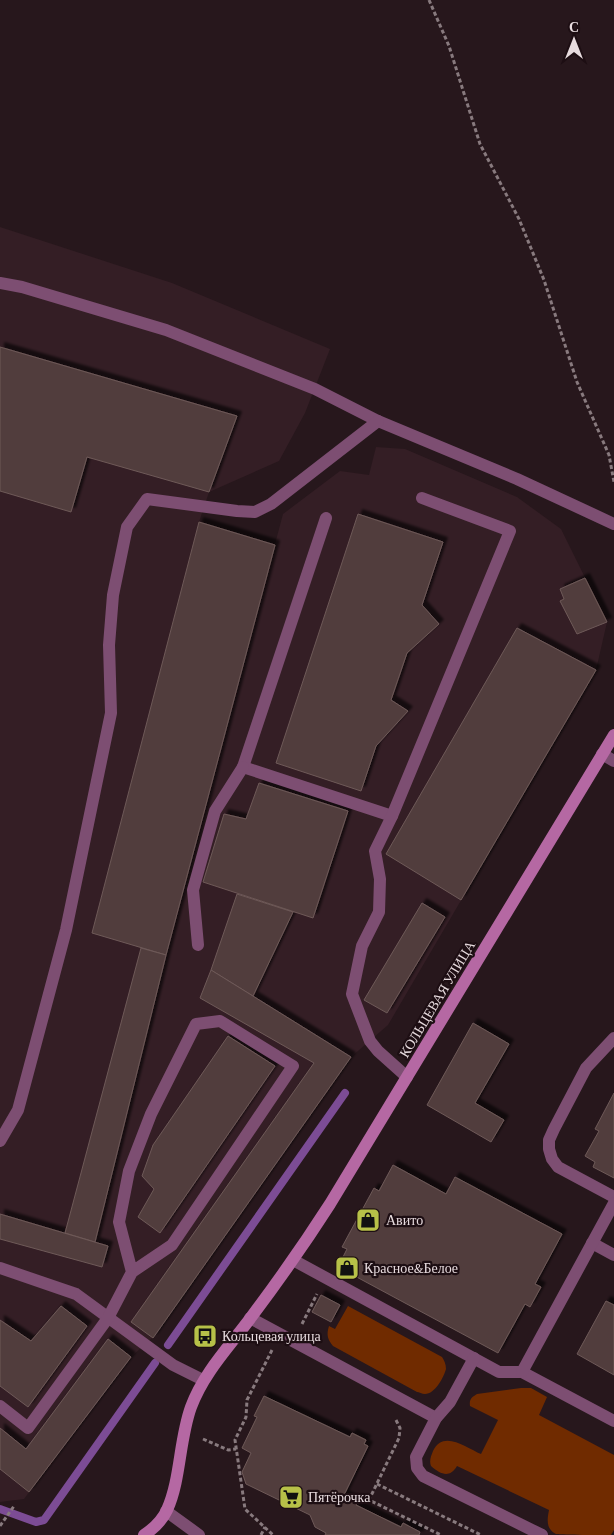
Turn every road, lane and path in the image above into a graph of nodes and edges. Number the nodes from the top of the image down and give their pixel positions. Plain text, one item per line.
1 (429, 0) edge
2 (0, 283) edge
3 (378, 421) junction
4 (614, 482) edge
5 (422, 498) dead end
6 (326, 518) dead end
7 (614, 524) edge
8 (614, 735) edge
9 (602, 754) junction
10 (614, 761) edge
11 (243, 767) junction
12 (392, 816) junction
13 (198, 945) dead end
14 (614, 1038) edge
15 (407, 1077) junction
16 (0, 1141) edge
17 (614, 1197) edge
18 (614, 1203) edge
19 (592, 1243) junction
20 (614, 1255) edge
21 (293, 1260) junction
22 (0, 1268) edge
23 (132, 1272) junction
24 (326, 1278) junction
25 (108, 1318) junction
26 (250, 1318) junction
27 (279, 1334) junction
28 (293, 1341) junction
29 (271, 1352) junction
30 (279, 1356) dead end
31 (474, 1358) junction
32 (522, 1372) junction
33 (204, 1380) junction
34 (0, 1406) edge
35 (395, 1418) dead end
36 (436, 1418) junction
37 (614, 1421) edge
38 (198, 1437) dead end
39 (236, 1449) junction
40 (377, 1484) junction
41 (14, 1506) dead end
42 (166, 1512) junction
43 (0, 1526) edge
44 (264, 1527) junction
45 (144, 1535) edge
46 (199, 1535) edge
47 (261, 1535) edge
48 (274, 1535) edge
49 (441, 1535) edge
50 (481, 1535) edge
51 (542, 1535) edge

1 - 4 path
2 - 3 street
3 - 7 street
3 - 16 street
5 - 12 street
6 - 11 street
8 - 9 street, КОЛЬЦЕВАЯ УЛИЦА
9 - 10 street
9 - 15 street, КОЛЬЦЕВАЯ УЛИЦА
11 - 12 street
11 - 13 street
12 - 15 street
14 - 17 street
15 - 21 street, КОЛЬЦЕВАЯ УЛИЦА
18 - 19 street
19 - 20 street
19 - 32 street
21 - 24 street
21 - 26 street, КОЛЬЦЕВАЯ УЛИЦА
22 - 25 street
23 - 23 street
23 - 25 street
24 - 28 path
24 - 31 street
25 - 33 street
25 - 34 street
26 - 27 street
26 - 33 street, КОЛЬЦЕВАЯ УЛИЦА
27 - 28 street
27 - 29 path
28 - 36 street
29 - 30 path
29 - 39 path
31 - 32 street
31 - 36 street
32 - 37 street
33 - 42 street, КОЛЬЦЕВАЯ УЛИЦА
35 - 40 path
36 - 51 street
38 - 39 path
39 - 44 path
40 - 49 path
40 - 50 path
41 - 43 path
42 - 45 street, КОЛЬЦЕВАЯ УЛИЦА
42 - 46 street
44 - 47 path
44 - 48 path

